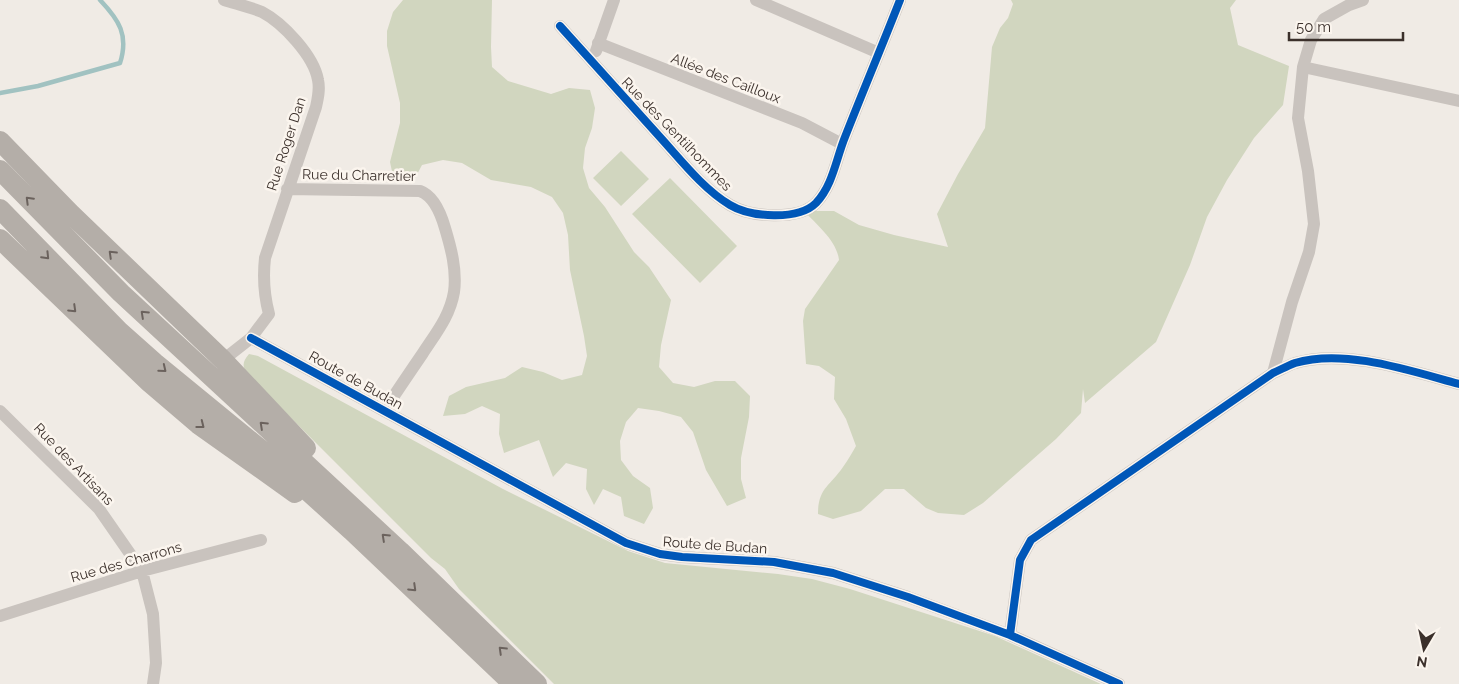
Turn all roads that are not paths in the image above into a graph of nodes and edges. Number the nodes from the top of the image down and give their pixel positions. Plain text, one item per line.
1 (224, 0) edge
2 (614, 0) edge
3 (756, 0) edge
4 (900, 0) edge
5 (1363, 0) edge
6 (560, 26) dead end
7 (598, 43) junction
8 (879, 53) junction
9 (593, 63) junction
10 (1303, 67) junction
11 (1459, 101) edge
12 (0, 142) edge
13 (842, 144) junction
14 (0, 170) edge
15 (287, 189) junction
16 (0, 209) edge
17 (0, 239) edge
18 (251, 338) junction
19 (223, 360) junction
20 (1273, 373) junction
21 (1459, 384) edge
22 (0, 411) edge
23 (384, 411) junction
24 (358, 524) junction
25 (261, 540) dead end
26 (142, 572) junction
27 (0, 616) edge
28 (1010, 635) junction
29 (153, 684) edge
30 (512, 684) edge
31 (537, 684) edge
32 (1119, 684) edge

1 - 15 street, Rue Roger Dan
2 - 7 street
3 - 8 street
4 - 8 street, Rue des Gentilhommes
5 - 10 street
6 - 9 street, Rue des Gentilhommes
7 - 9 street
7 - 13 street, Allée des Cailloux
8 - 13 street, Rue des Gentilhommes
9 - 13 street, Rue des Gentilhommes
10 - 11 street
10 - 20 street
19 -> 12 highway
24 -> 14 highway
15 - 18 street, Rue Roger Dan
15 - 23 street, Rue du Charretier
16 -> 24 highway
17 -> 24 highway
18 - 19 street
18 - 23 street, Route de Budan
19 - 24 highway
20 - 21 street
20 - 28 street
22 - 26 street, Rue des Artisans
23 - 28 street, Route de Budan
24 -> 30 highway
31 -> 24 highway
25 - 26 street, Rue des Charrons
26 - 27 street, Rue des Charrons
26 - 29 street, Rue des Artisans
28 - 32 street, Route de Budan

